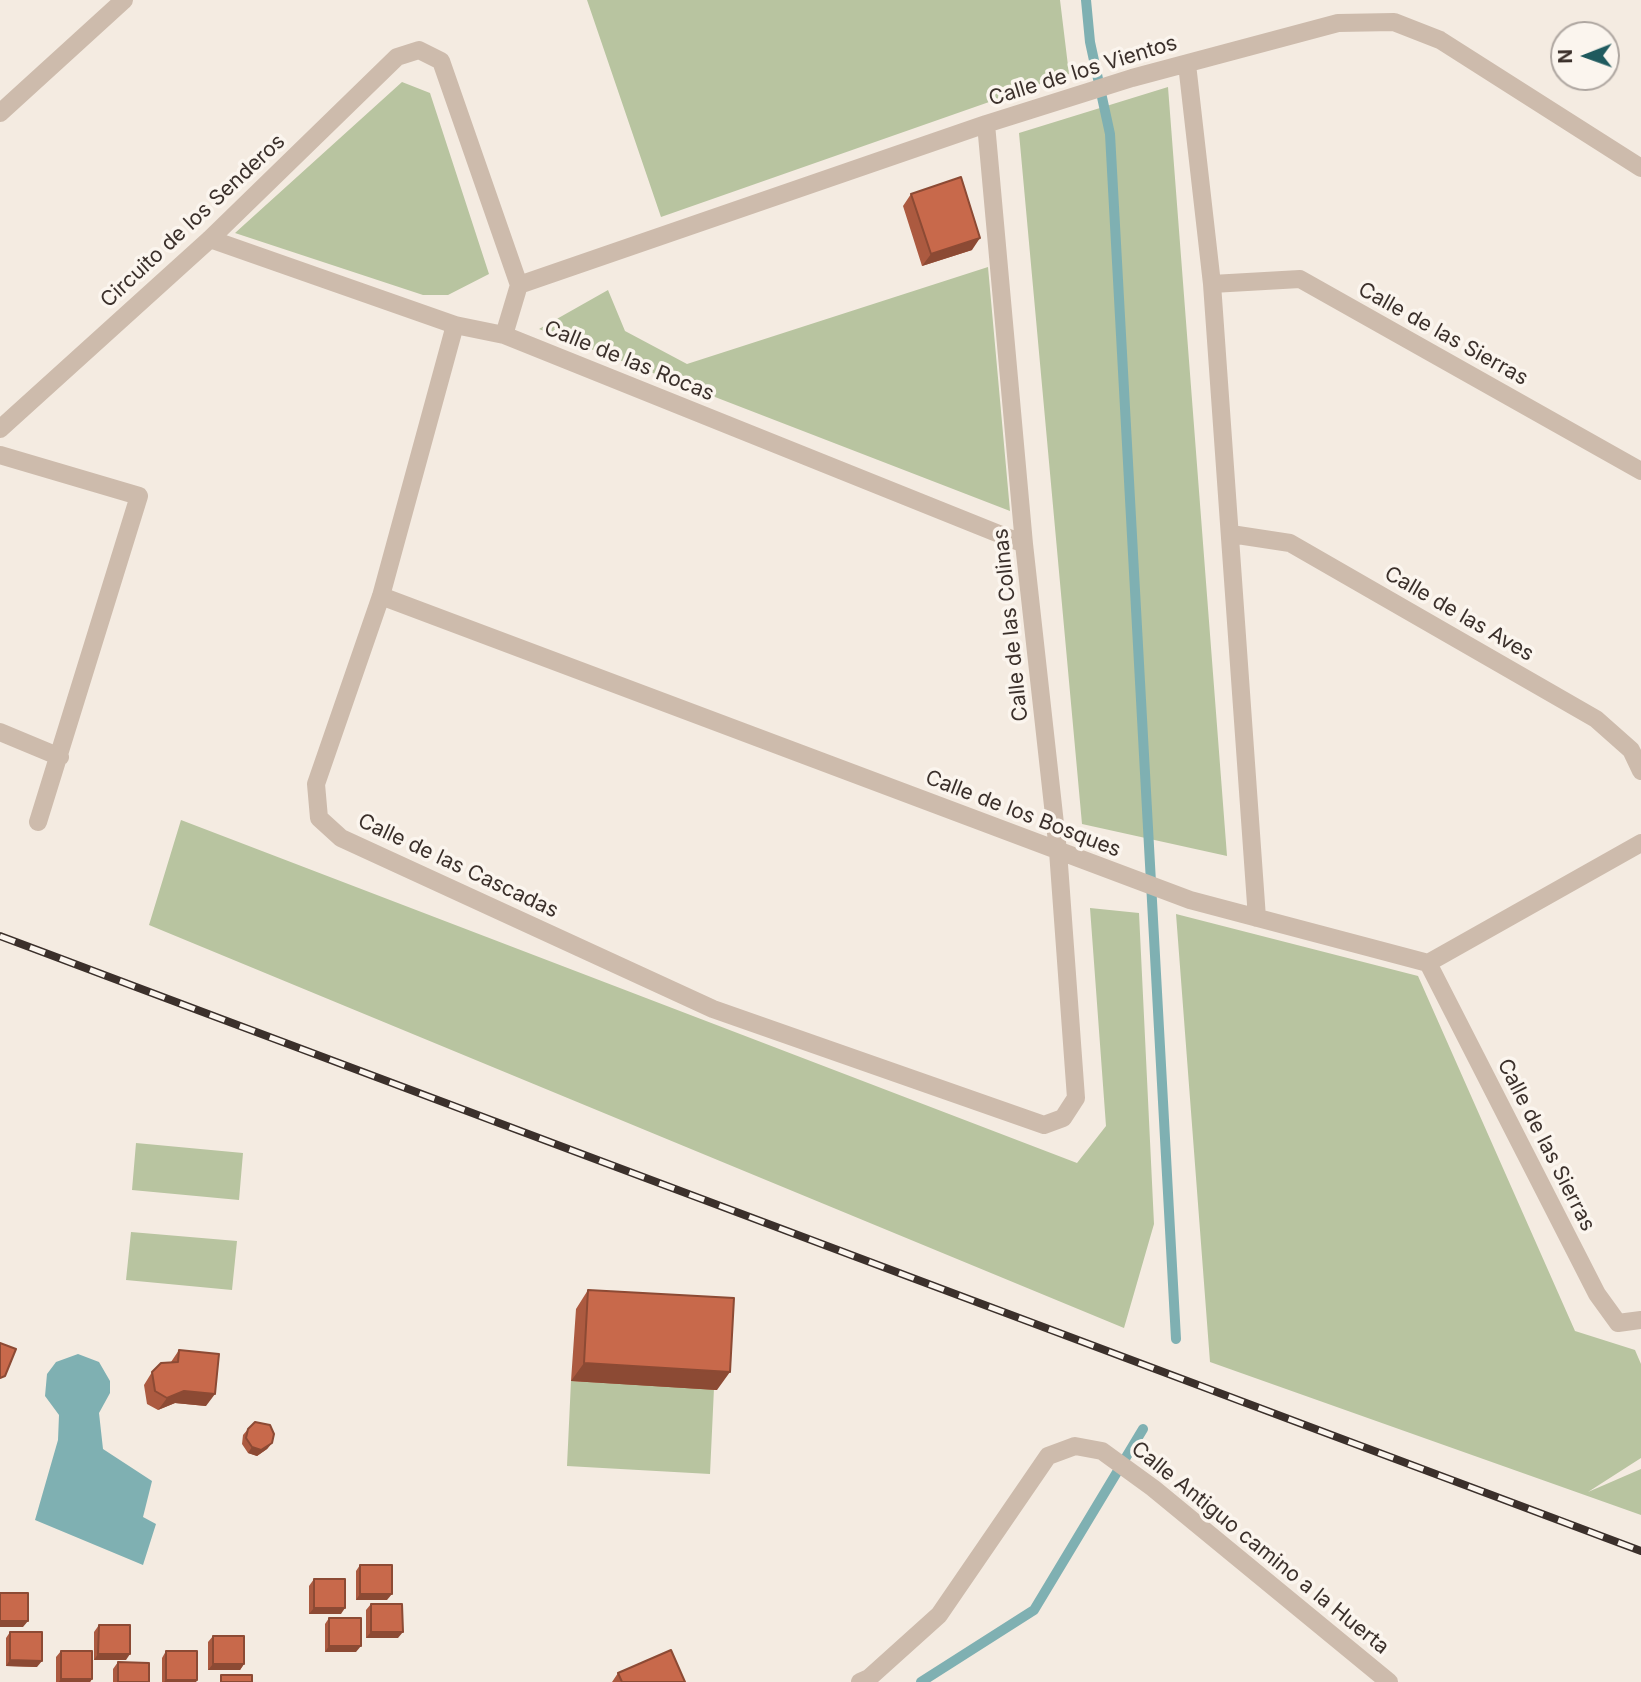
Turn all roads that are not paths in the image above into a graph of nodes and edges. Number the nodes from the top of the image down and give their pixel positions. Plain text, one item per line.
1 (124, 0) edge
2 (1187, 64) junction
3 (0, 113) edge
4 (986, 124) junction
5 (1641, 168) edge
6 (210, 239) junction
7 (1212, 284) junction
8 (519, 285) junction
9 (455, 325) junction
10 (504, 335) junction
11 (0, 429) edge
12 (0, 455) edge
13 (1641, 471) edge
14 (1231, 534) junction
15 (1024, 544) junction
16 (380, 596) junction
17 (0, 732) edge
18 (60, 757) junction
19 (1641, 771) edge
20 (38, 822) dead end
21 (1641, 843) edge
22 (1058, 851) junction
23 (1257, 918) junction
24 (1427, 964) junction
25 (1063, 1118) joint
26 (1641, 1320) edge
27 (860, 1682) edge
28 (1389, 1682) edge

1 - 3 street
2 - 4 street, Calle de los Vientos
2 - 5 street, Calle de los Vientos
2 - 7 street
4 - 8 street, Calle de los Vientos
4 - 15 street, Calle de las Colinas
6 - 8 street, Circuito de los Senderos
6 - 9 street, Calle de las Rocas
6 - 11 street, Circuito de los Senderos
7 - 13 street, Calle de las Sierras
7 - 14 street
8 - 10 street
9 - 10 street, Calle de las Rocas
9 - 16 street, Calle de las Cascadas
10 - 15 street, Calle de las Rocas
12 - 18 street
14 - 19 street, Calle de las Aves
14 - 23 street
15 - 22 street, Calle de las Colinas
16 - 22 street, Calle de los Bosques
16 - 25 street, Calle de las Cascadas
17 - 18 street
18 - 20 street
21 - 24 street
22 - 23 street, Calle de los Bosques
22 - 25 street, Calle de las Colinas
23 - 24 street, Calle de los Bosques
24 - 26 street, Calle de las Sierras
27 - 28 street, Calle Antiguo camino a la Huerta

